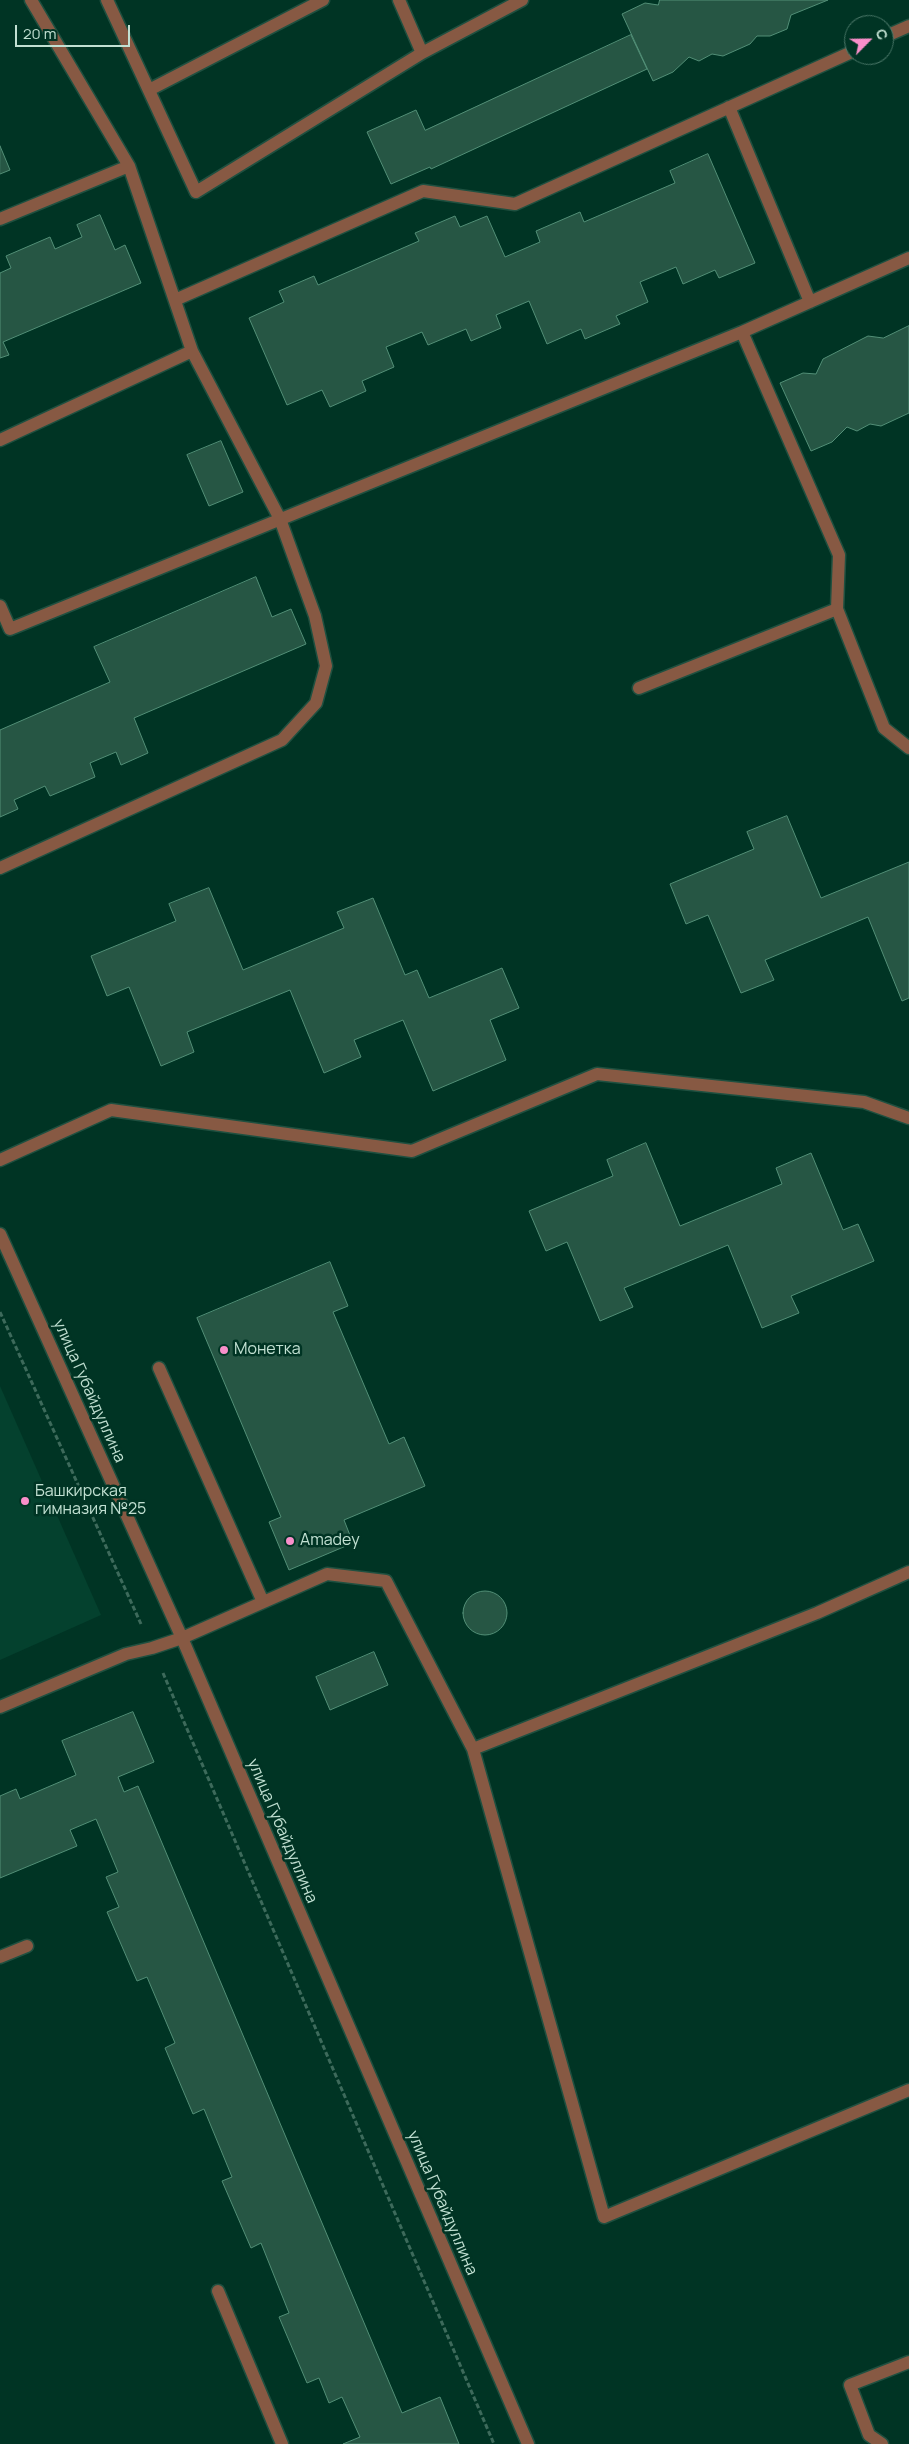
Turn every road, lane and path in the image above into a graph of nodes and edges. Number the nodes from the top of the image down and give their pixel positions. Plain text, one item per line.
1 (31, 0) edge
2 (108, 0) edge
3 (323, 0) edge
4 (399, 0) edge
5 (522, 0) edge
6 (909, 26) edge
7 (894, 33) edge
8 (422, 53) junction
9 (844, 55) edge
10 (149, 90) junction
11 (729, 107) junction
12 (129, 166) junction
13 (0, 219) edge
14 (909, 258) edge
15 (174, 300) junction
16 (810, 302) junction
17 (742, 332) junction
18 (192, 351) junction
19 (0, 440) edge
20 (280, 519) junction
21 (0, 606) edge
22 (837, 608) junction
23 (639, 688) dead end
24 (909, 748) edge
25 (0, 868) edge
26 (909, 1118) edge
27 (0, 1160) edge
28 (0, 1234) edge
29 (0, 1312) edge
30 (160, 1368) dead end
31 (909, 1572) edge
32 (263, 1602) junction
33 (182, 1638) junction
34 (152, 1648) junction
35 (0, 1707) edge
36 (473, 1748) junction
37 (27, 1946) dead end
38 (0, 1957) edge
39 (909, 2090) edge
40 (218, 2291) dead end
41 (909, 2362) edge
42 (282, 2444) edge
43 (494, 2444) edge
44 (528, 2444) edge
45 (882, 2444) edge

1 - 12 street
2 - 10 street
3 - 10 street
4 - 8 street
5 - 8 street
6 - 7 street
8 - 10 street
9 - 11 street
11 - 15 street
11 - 16 street
12 - 13 street
12 - 15 street
14 - 16 street
15 - 18 street
16 - 17 street
17 - 20 street
17 - 22 street
18 - 19 street
18 - 20 street
20 - 21 street
20 - 25 street
22 - 23 street
22 - 24 street
26 - 27 street
28 - 33 street, улица Губайдуллина
29 - 34 path
30 - 32 street
31 - 36 street
32 - 33 street
32 - 36 street
33 - 34 street
33 - 44 street, улица Губайдуллина
34 - 35 street
34 - 43 path
36 - 39 street
37 - 38 street
40 - 42 street
41 - 45 street

